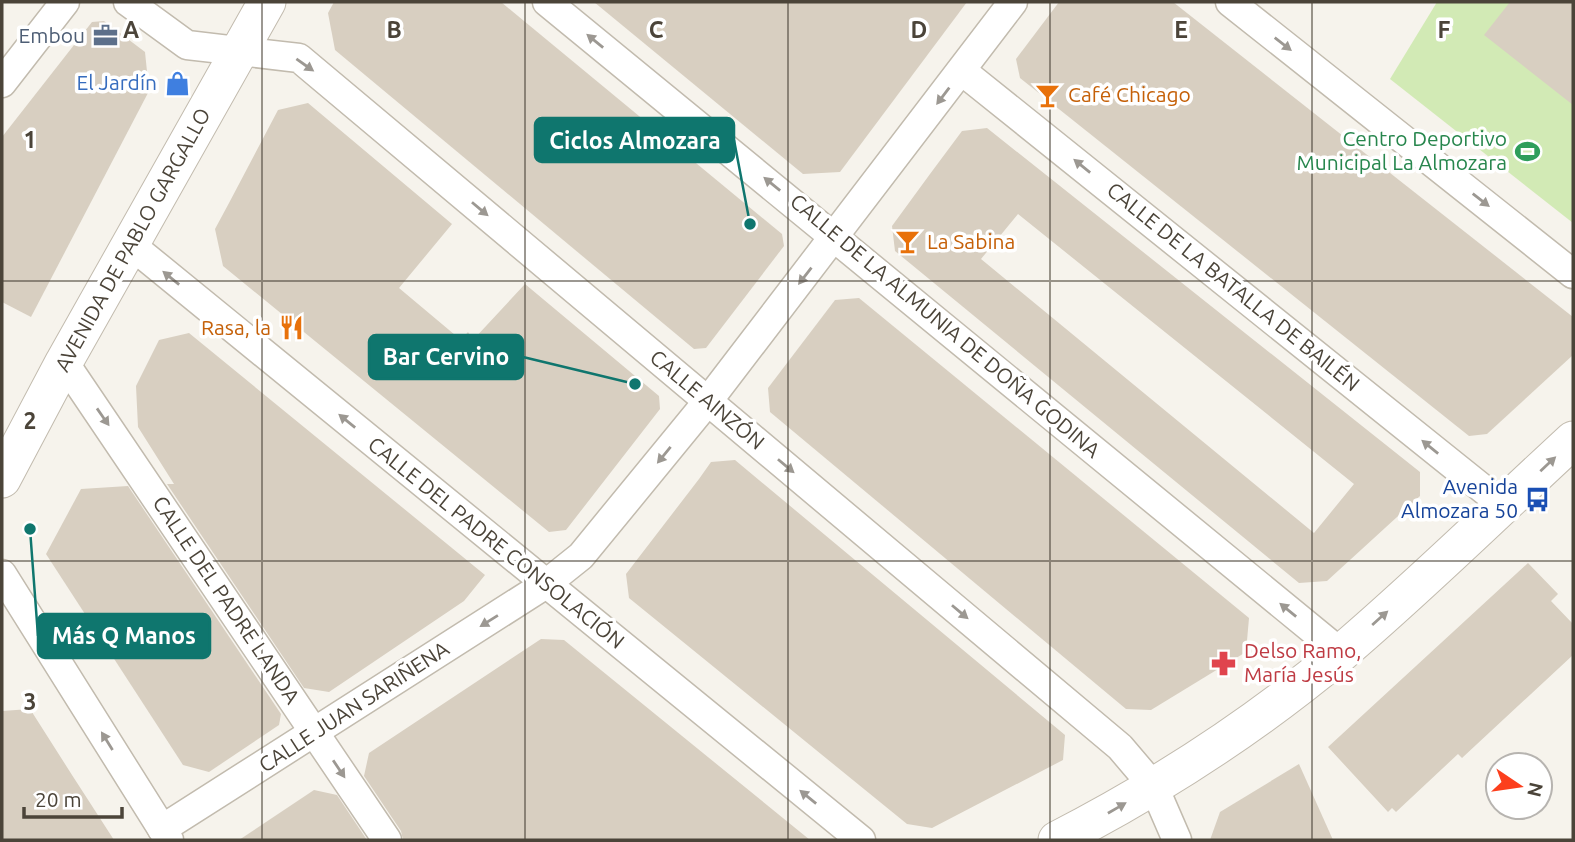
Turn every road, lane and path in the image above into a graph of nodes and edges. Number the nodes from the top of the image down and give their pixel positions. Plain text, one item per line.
1 (65, 2) edge
2 (128, 2) edge
3 (267, 2) edge
4 (547, 2) edge
5 (1013, 2) edge
6 (1230, 2) edge
7 (239, 51) junction
8 (962, 71) junction
9 (2, 83) edge
10 (835, 236) junction
11 (131, 245) junction
12 (1573, 274) edge
13 (64, 362) junction
14 (708, 401) junction
15 (1573, 440) edge
16 (2, 479) edge
17 (1503, 505) junction
18 (2, 574) edge
19 (546, 584) junction
20 (1341, 653) junction
21 (314, 731) junction
22 (1154, 787) junction
23 (165, 835) edge
24 (387, 840) edge
25 (861, 840) edge
26 (1057, 840) edge
27 (1177, 840) edge

1 - 9 street
2 - 7 street, CALLE AINZÓN
3 - 7 street, AVENIDA DE PABLO GARGALLO
10 -> 4 street, CALLE DE LA ALMUNIA DE DOÑA GODINA
5 - 8 street, CALLE JUAN SARIÑENA
6 -> 12 street
7 - 11 street, AVENIDA DE PABLO GARGALLO
7 -> 14 street, CALLE AINZÓN
8 -> 10 street, CALLE JUAN SARIÑENA
17 -> 8 street, CALLE DE LA BATALLA DE BAILÉN
10 -> 14 street, CALLE JUAN SARIÑENA
20 -> 10 street, CALLE DE LA ALMUNIA DE DOÑA GODINA
11 - 13 street, AVENIDA DE PABLO GARGALLO
19 -> 11 street, CALLE DEL PADRE CONSOLACIÓN
13 - 16 street, AVENIDA DE PABLO GARGALLO
13 -> 21 street, CALLE DEL PADRE LANDA
14 -> 19 street, CALLE JUAN SARIÑENA
14 -> 22 street, CALLE AINZÓN
17 -> 15 street
20 -> 17 street
23 -> 18 street
19 -> 21 street, CALLE JUAN SARIÑENA
25 -> 19 street, CALLE DEL PADRE CONSOLACIÓN
20 - 22 street
21 - 23 street, CALLE JUAN SARIÑENA
21 -> 24 street, CALLE DEL PADRE LANDA
26 -> 22 street
22 - 27 street, CALLE AINZÓN

